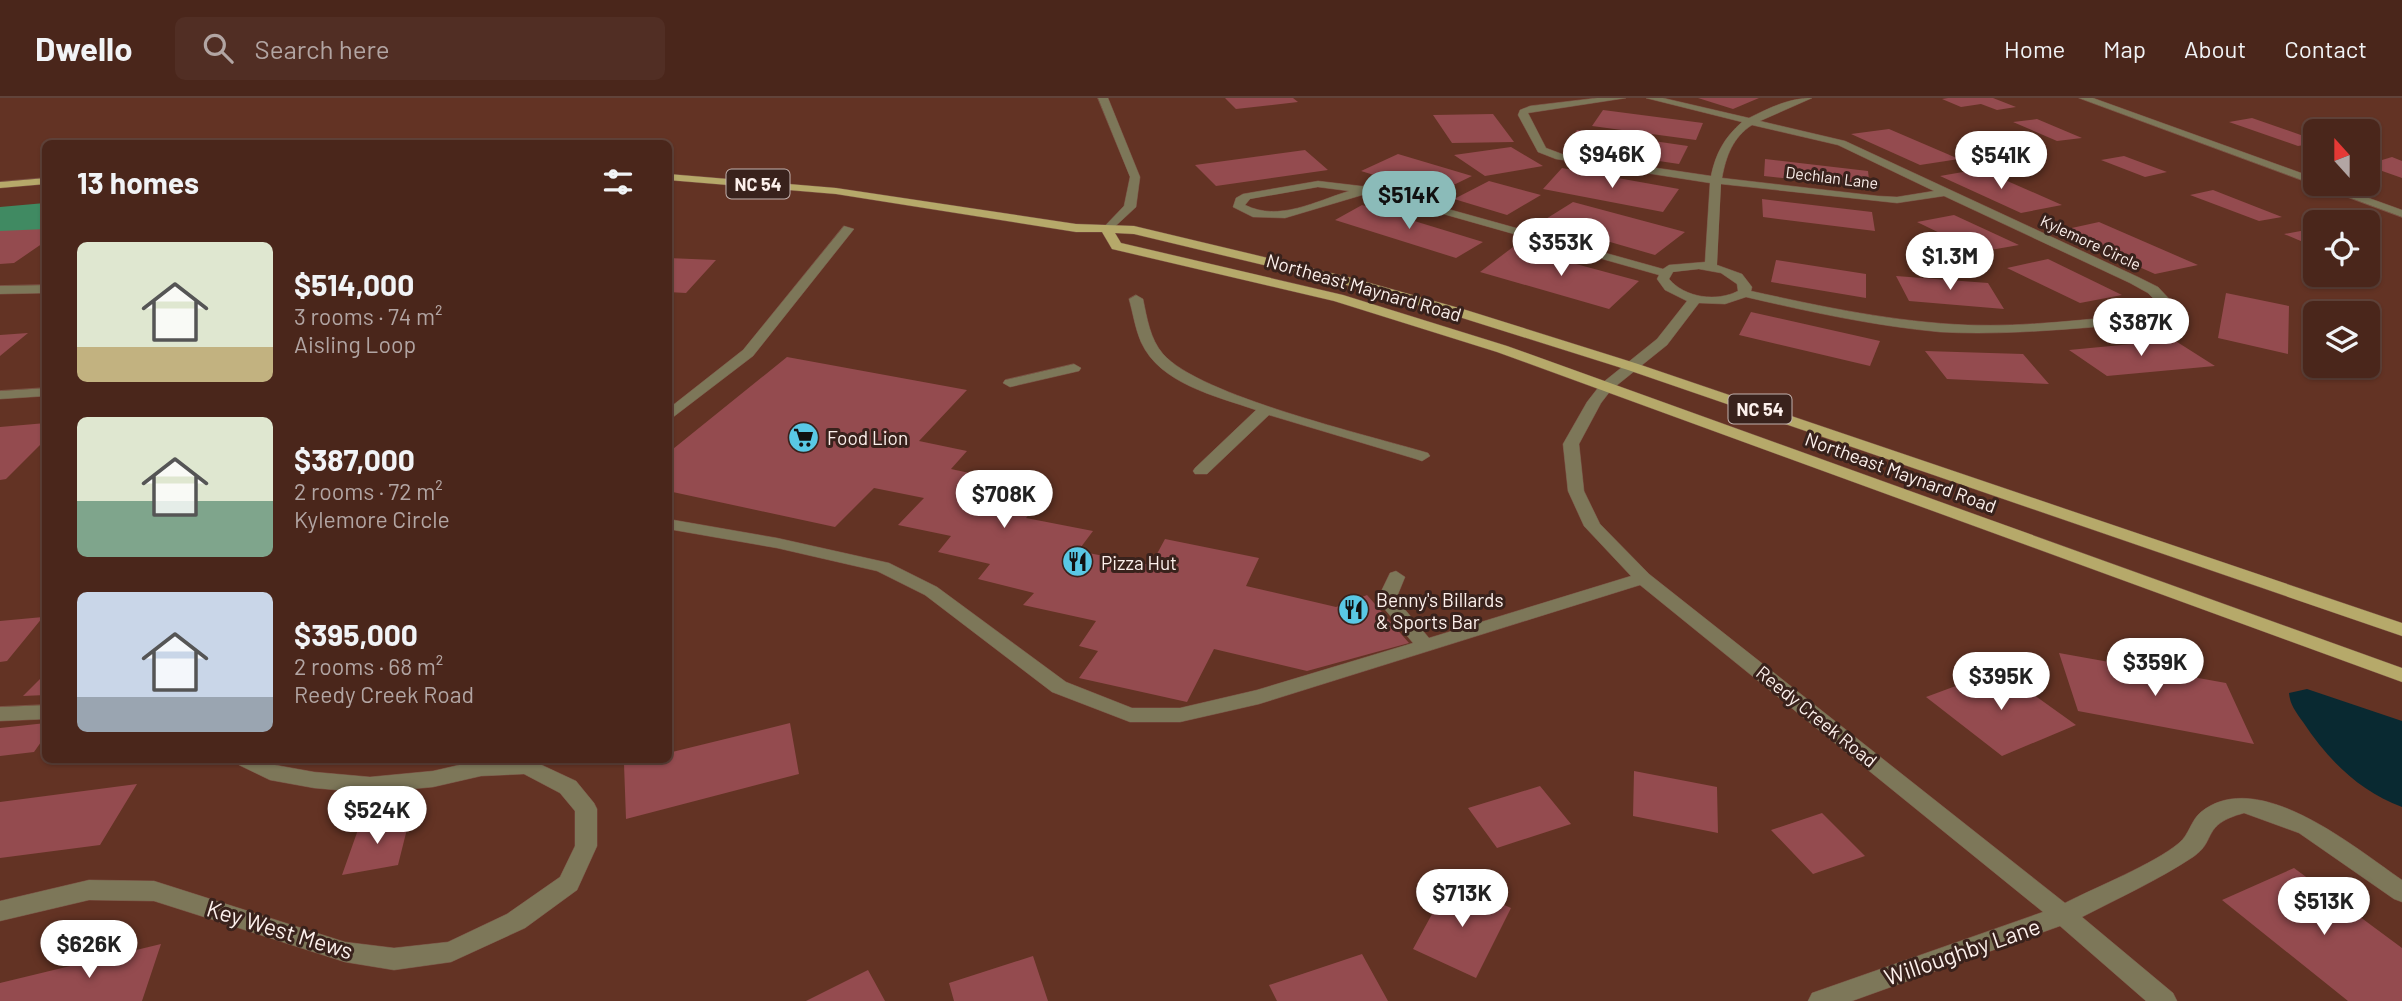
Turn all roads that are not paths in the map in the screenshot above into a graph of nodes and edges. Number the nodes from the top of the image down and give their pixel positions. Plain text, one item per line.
1 (1103, 98) edge
2 (1621, 98) edge
3 (1651, 98) edge
4 (1807, 98) edge
5 (2084, 98) edge
6 (1751, 120) junction
7 (672, 177) edge
8 (2303, 178) edge
9 (1714, 180) junction
10 (42, 181) edge
11 (0, 185) edge
12 (1369, 190) junction
13 (1946, 192) junction
14 (2353, 196) edge
15 (2402, 214) edge
16 (848, 229) dead end
17 (1107, 230) junction
18 (1711, 267) junction
19 (1664, 273) junction
20 (42, 288) edge
21 (0, 290) edge
22 (1744, 293) junction
23 (1696, 298) junction
24 (1136, 299) dead end
25 (1633, 367) junction
26 (1073, 368) dead end
27 (1010, 383) dead end
28 (1606, 387) junction
29 (42, 392) edge
30 (0, 395) edge
31 (1266, 409) junction
32 (672, 414) edge
33 (1422, 456) dead end
34 (1201, 471) dead end
35 (672, 525) edge
36 (1396, 577) dead end
37 (1643, 578) junction
38 (2402, 629) edge
39 (1425, 645) junction
40 (2402, 675) edge
41 (42, 712) edge
42 (0, 714) edge
43 (253, 763) edge
44 (2402, 892) edge
45 (0, 911) edge
46 (2063, 915) junction
47 (1821, 1001) edge
48 (2164, 1001) edge

1 - 17 street
2 - 9 street, Dechlan Lane
3 - 6 street, Kylemore Circle
4 - 6 street
5 - 8 street
6 - 9 street
6 - 13 street, Kylemore Circle
7 - 17 main road, Northeast Maynard Road / NC 54
9 - 13 street, Dechlan Lane
9 - 18 street
10 - 11 main road
12 - 12 street
12 - 19 street
13 - 22 street, Kylemore Circle
14 - 15 street
16 - 32 street
17 - 25 main road, Northeast Maynard Road / NC 54
17 - 28 main road, Northeast Maynard Road / NC 54
18 - 19 street
18 - 22 street
19 - 23 street
20 - 21 street
22 - 23 street
23 - 25 street, Reedy Creek Road
24 - 31 street
25 - 28 street, Reedy Creek Road
25 - 38 main road, Northeast Maynard Road / NC 54
26 - 27 street
28 - 37 street, Reedy Creek Road
28 - 40 main road, Northeast Maynard Road / NC 54
29 - 30 street
31 - 33 street
31 - 34 street
35 - 39 street
36 - 39 street
37 - 39 street
37 - 46 street, Reedy Creek Road
41 - 42 street
43 - 45 street, Key West Mews
44 - 46 street, Willoughby Lane
46 - 47 street, Willoughby Lane
46 - 48 street, Reedy Creek Road

